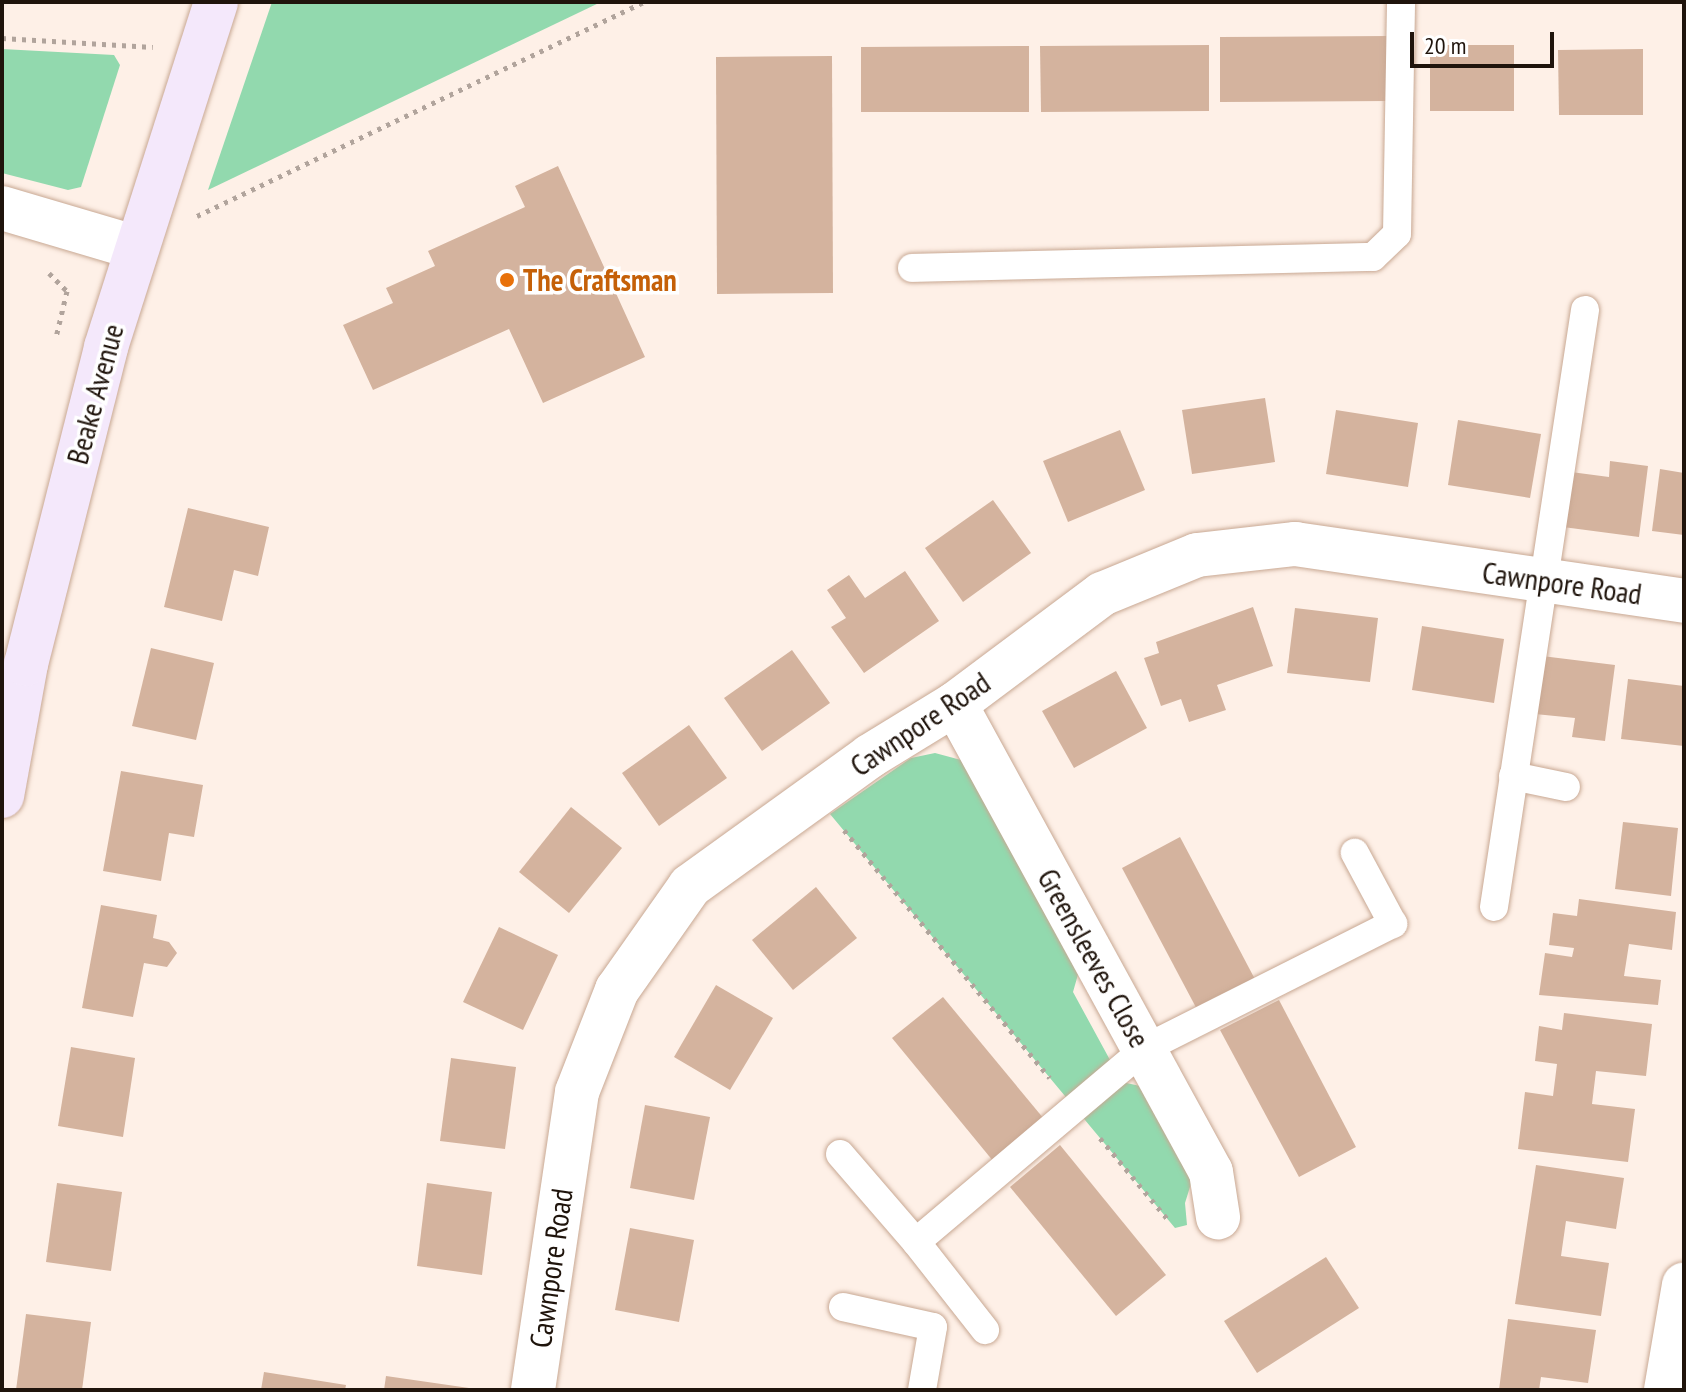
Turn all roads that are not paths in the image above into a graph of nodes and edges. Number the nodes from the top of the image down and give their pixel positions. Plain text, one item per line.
1 (216, 2) edge
2 (1401, 2) edge
3 (2, 208) edge
4 (138, 245) junction
5 (912, 268) dead end
6 (1585, 310) dead end
7 (1542, 580) junction
8 (1684, 601) edge
9 (11, 691) edge
10 (955, 704) junction
11 (1513, 776) junction
12 (1566, 787) dead end
13 (2, 796) edge
14 (1355, 853) dead end
15 (1494, 907) dead end
16 (1144, 1049) junction
17 (840, 1154) dead end
18 (1218, 1217) road end
19 (916, 1242) junction
20 (1684, 1285) edge
21 (843, 1307) dead end
22 (985, 1330) dead end
23 (533, 1390) edge
24 (922, 1390) edge
25 (1666, 1390) edge

1 - 4 street, Beake Avenue
2 - 5 lane
3 - 4 street
4 - 9 street, Beake Avenue
6 - 7 lane
7 - 8 street, Cawnpore Road
7 - 10 street, Cawnpore Road
7 - 11 lane
9 - 13 street, Beake Avenue
10 - 16 street, Greensleeves Close
10 - 23 street, Cawnpore Road
11 - 12 lane
11 - 15 lane
14 - 16 lane
16 - 18 street, Greensleeves Close
16 - 19 lane
17 - 19 lane
19 - 22 lane
20 - 25 street
21 - 24 lane

